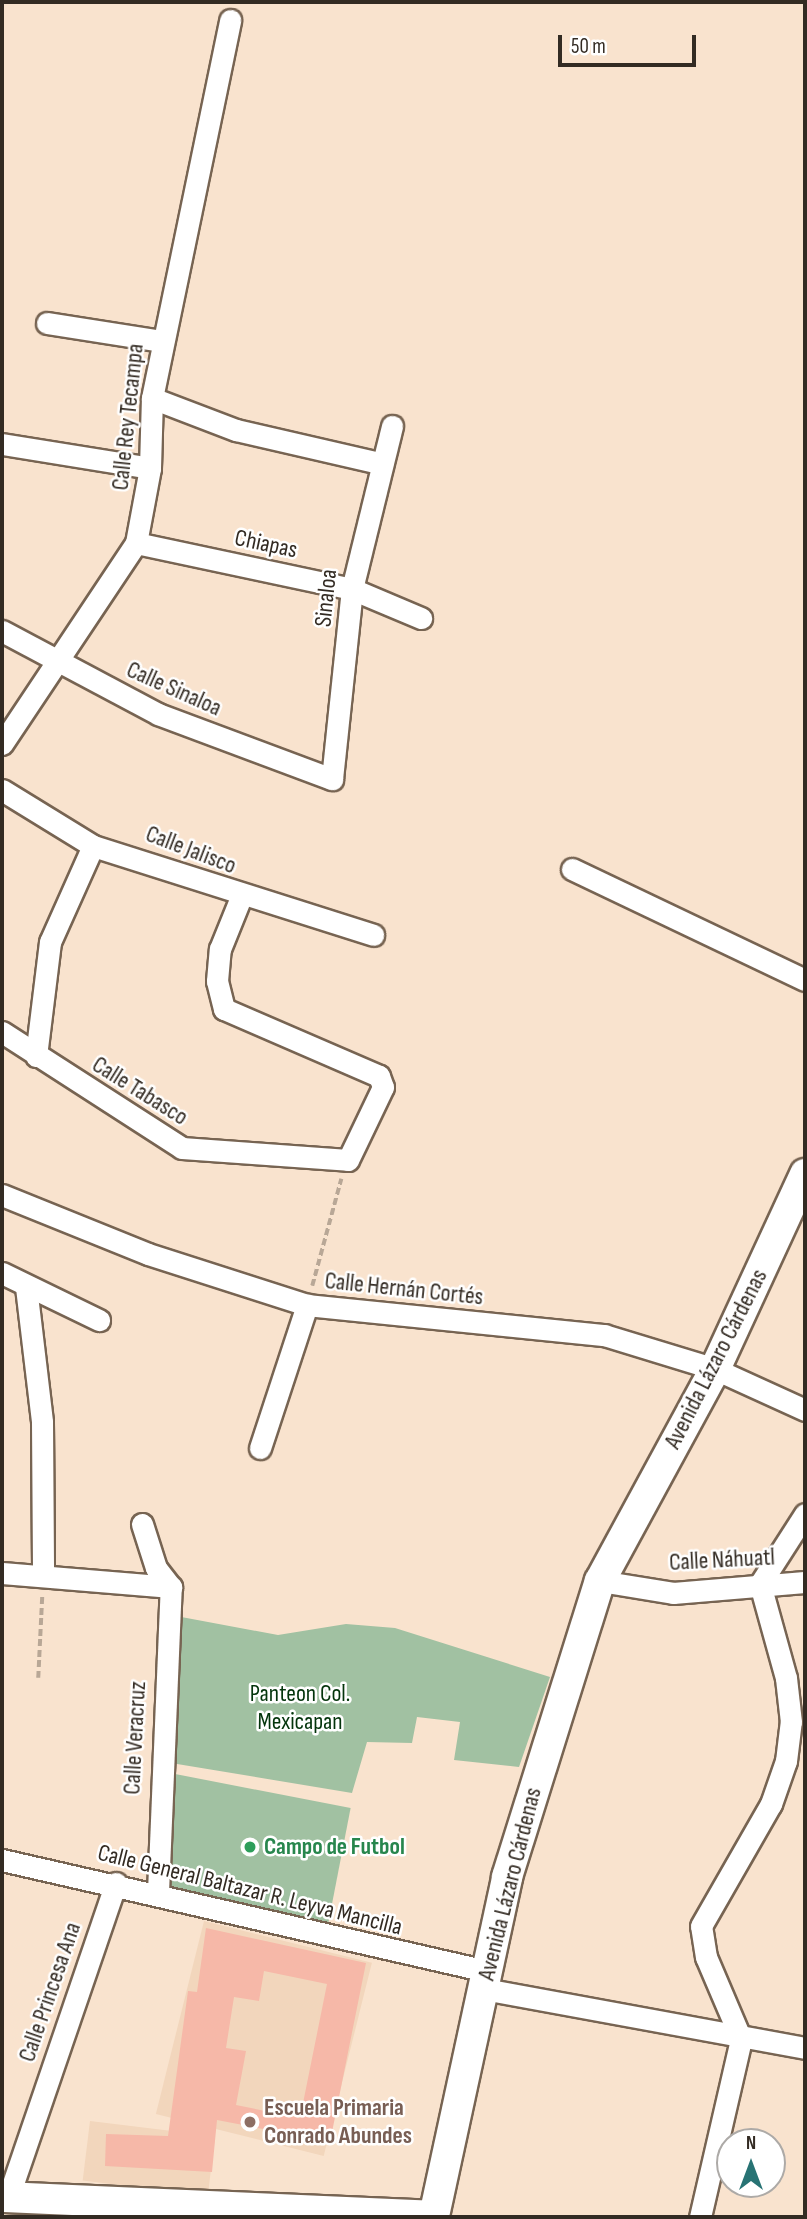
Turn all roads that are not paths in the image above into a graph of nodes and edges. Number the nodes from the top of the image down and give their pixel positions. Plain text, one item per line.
1 (230, 20) dead end
2 (47, 323) dead end
3 (162, 341) junction
4 (152, 398) junction
5 (392, 426) dead end
6 (2, 444) edge
7 (379, 463) junction
8 (150, 468) junction
9 (136, 543) junction
10 (352, 589) junction
11 (421, 618) dead end
12 (2, 631) edge
13 (55, 663) junction
14 (2, 744) edge
15 (332, 779) joint
16 (2, 790) edge
17 (93, 846) junction
18 (572, 869) dead end
19 (241, 897) junction
20 (373, 935) dead end
21 (805, 981) edge
22 (2, 1032) edge
23 (36, 1056) junction
24 (805, 1174) edge
25 (2, 1195) edge
26 (2, 1273) edge
27 (26, 1287) junction
28 (307, 1305) junction
29 (99, 1320) dead end
30 (715, 1369) junction
31 (805, 1410) edge
32 (260, 1448) dead end
33 (805, 1514) edge
34 (142, 1524) dead end
35 (2, 1573) edge
36 (43, 1576) junction
37 (600, 1581) junction
38 (805, 1582) edge
39 (760, 1584) junction
40 (171, 1587) junction
41 (2, 1860) edge
42 (116, 1883) junction
43 (158, 1892) junction
44 (485, 1980) junction
45 (741, 2039) junction
46 (805, 2048) edge
47 (5, 2198) edge
48 (185, 2211) edge
49 (379, 2217) edge
50 (436, 2217) edge
51 (699, 2217) edge

1 - 3 street, Calle Rey Tecampa
2 - 3 street
3 - 4 street, Calle Rey Tecampa
4 - 7 street
4 - 8 street, Calle Rey Tecampa
5 - 7 street, Sinaloa
6 - 8 street
7 - 10 street, Sinaloa
8 - 9 street, Calle Rey Tecampa
9 - 10 street, Chiapas
9 - 13 street, Calle Rey Tecampa
10 - 11 street, Chiapas
10 - 15 street, Sinaloa
12 - 13 street, Calle Sinaloa
13 - 14 street, Calle Rey Tecampa
13 - 15 street, Calle Sinaloa
16 - 17 street, Calle Jalisco
17 - 19 street, Calle Jalisco
17 - 23 street
18 - 21 street
19 - 20 street, Calle Jalisco
19 - 23 street, Calle Tabasco
22 - 23 street, Calle Tabasco
24 - 30 main road, Avenida Lázaro Cárdenas
25 - 28 street, Calle Hernán Cortés
26 - 27 street
27 - 29 street
27 - 36 street
28 - 30 street, Calle Hernán Cortés
28 - 32 street
30 - 31 street, Calle Hernán Cortés
30 - 37 main road, Avenida Lázaro Cárdenas
33 - 39 street
34 - 40 street
35 - 36 street
36 - 40 street
37 - 39 street, Calle Náhuatl
37 - 44 main road, Avenida Lázaro Cárdenas
38 - 39 street, Calle Náhuatl
39 - 45 street
40 - 43 street, Calle Veracruz
41 - 42 street, Calle General Baltazar R. Leyva Mancilla
42 - 43 street, Calle General Baltazar R. Leyva Mancilla
42 - 47 street, Calle Princesa Ana
43 - 44 street, Calle General Baltazar R. Leyva Mancilla
44 - 45 street, Calle General Baltazar R. Leyva Mancilla
44 - 50 main road, Avenida Lázaro Cárdenas
45 - 46 street, Calle General Baltazar R. Leyva Mancilla
45 - 51 street
47 - 48 main road, Avenida Lázaro Cárdenas
48 - 49 main road, Avenida Lázaro Cárdenas
49 - 50 main road, Avenida Lázaro Cárdenas

